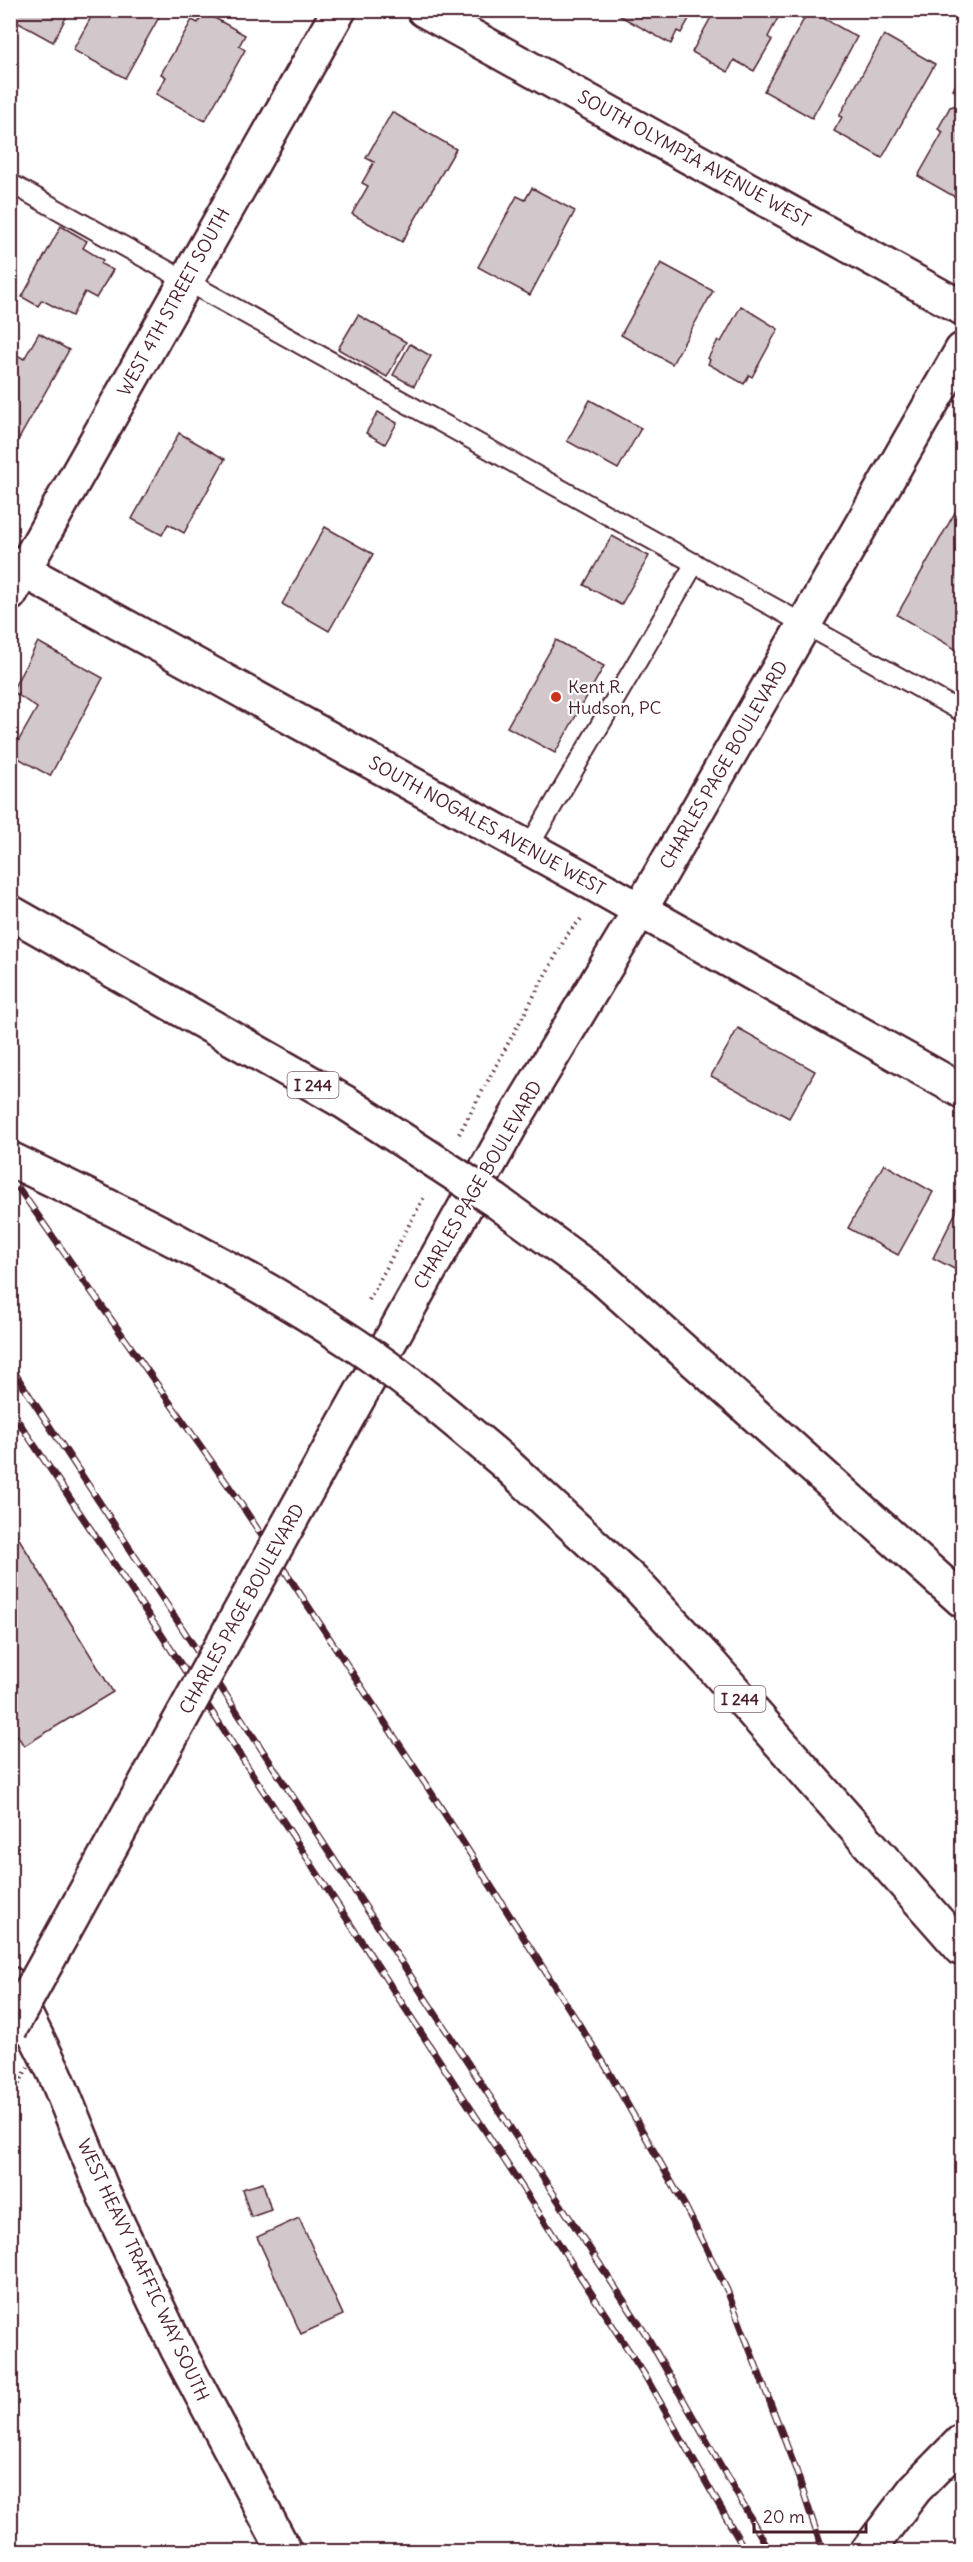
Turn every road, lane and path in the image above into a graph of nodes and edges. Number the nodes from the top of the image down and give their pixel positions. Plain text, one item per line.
1 (339, 10) edge
2 (424, 10) edge
3 (10, 183) edge
4 (186, 281) junction
5 (963, 308) edge
6 (963, 350) edge
7 (695, 563) junction
8 (15, 576) edge
9 (805, 624) junction
10 (963, 712) edge
11 (528, 848) junction
12 (640, 910) junction
13 (10, 912) edge
14 (963, 1091) edge
15 (10, 1159) edge
16 (963, 1600) edge
17 (963, 1949) edge
18 (10, 1984) edge
19 (10, 2029) edge
20 (963, 2441) edge
21 (285, 2552) edge
22 (867, 2552) edge

1 - 4 main road, WEST 4TH STREET SOUTH
2 - 5 main road, SOUTH OLYMPIA AVENUE WEST
3 - 4 lane
4 - 7 lane
4 - 8 main road, WEST 4TH STREET SOUTH
6 - 9 main road, CHARLES PAGE BOULEVARD
7 - 9 lane
7 - 11 lane
8 - 11 main road, SOUTH NOGALES AVENUE WEST
9 - 10 lane
9 - 12 main road, CHARLES PAGE BOULEVARD
11 - 12 main road, SOUTH NOGALES AVENUE WEST
12 - 14 main road, SOUTH NOGALES AVENUE WEST
12 - 19 main road, CHARLES PAGE BOULEVARD, bridge
13 - 16 main road, I 244, bridge
15 - 17 main road, I 244, bridge
18 - 21 main road, WEST HEAVY TRAFFIC WAY SOUTH
20 - 22 main road

